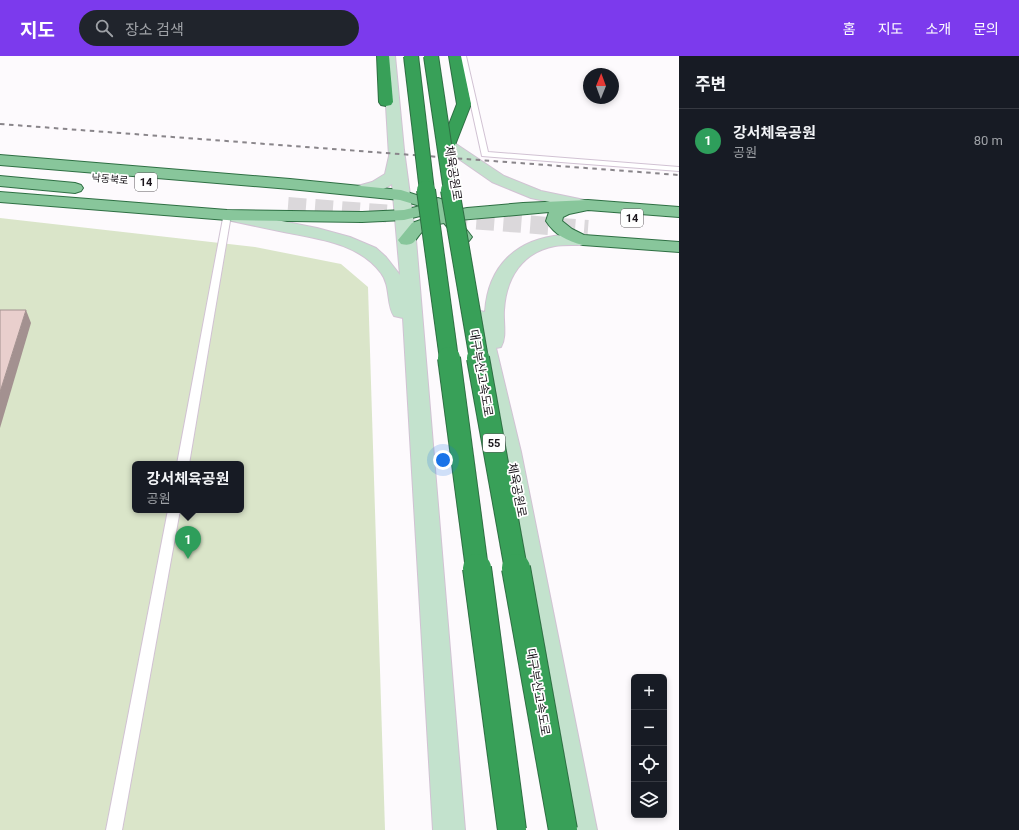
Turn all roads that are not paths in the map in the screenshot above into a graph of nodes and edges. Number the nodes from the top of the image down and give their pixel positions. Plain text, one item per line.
1 (383, 56) edge
2 (388, 56) edge
3 (411, 56) edge
4 (431, 56) edge
5 (434, 56) edge
6 (455, 56) edge
7 (463, 56) edge
8 (386, 102) joint
9 (448, 145) junction
10 (396, 150) junction
11 (0, 160) edge
12 (679, 169) edge
13 (0, 170) edge
14 (452, 176) junction
15 (0, 181) edge
16 (340, 188) junction
17 (360, 190) junction
18 (401, 195) junction
19 (0, 197) edge
20 (287, 200) junction
21 (433, 206) junction
22 (679, 212) edge
23 (227, 215) junction
24 (404, 215) junction
25 (454, 216) junction
26 (340, 217) junction
27 (586, 222) junction
28 (679, 222) edge
29 (679, 236) edge
30 (407, 240) junction
31 (679, 247) edge
32 (496, 396) junction
33 (421, 446) junction
34 (184, 461) edge
35 (173, 513) edge
36 (114, 830) edge
37 (449, 830) edge
38 (512, 830) edge
39 (563, 830) edge
40 (581, 830) edge

1 - 8 highway
2 - 10 main road
3 - 38 highway, bridge
4 - 39 highway, 대구부산고속도로 / 55, bridge
5 - 9 main road, 체육공원로
6 - 9 highway
7 - 12 lane
8 - 10 main road
9 - 14 main road, 체육공원로
9 - 27 main road
10 - 17 main road
10 - 18 main road
11 - 20 main road
13 - 20 main road, 낙동북로 / 14
14 - 21 main road
14 - 25 main road, 체육공원로
15 - 20 main road, 낙동북로 / 14
16 - 17 main road
16 - 20 main road
16 - 26 main road
17 - 18 main road
18 - 21 main road
18 - 24 main road
19 - 23 main road
20 - 23 main road
20 - 26 main road
21 - 24 main road
21 - 25 main road
22 - 27 main road
23 - 33 main road
23 - 34 lane
24 - 26 main road
24 - 30 main road
25 - 27 main road
25 - 30 main road
25 - 32 main road, 체육공원로
27 - 28 main road, 14
27 - 29 main road, 14
27 - 31 main road
27 - 32 main road
30 - 33 main road
32 - 40 main road, 체육공원로
33 - 37 main road
35 - 36 lane

